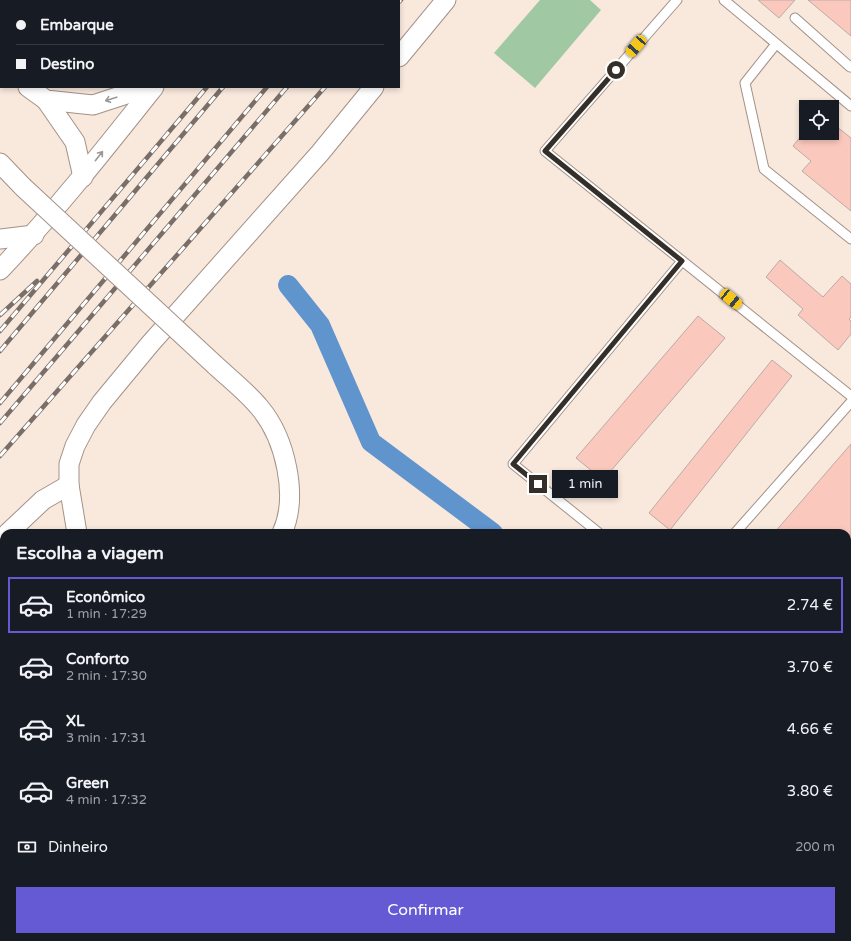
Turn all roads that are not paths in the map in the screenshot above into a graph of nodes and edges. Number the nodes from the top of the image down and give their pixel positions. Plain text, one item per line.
1 (446, 0) edge
2 (677, 0) edge
3 (724, 0) edge
4 (794, 18) dead end
5 (776, 44) junction
6 (400, 56) edge
7 (851, 66) edge
8 (29, 88) edge
9 (145, 88) edge
10 (153, 88) edge
11 (373, 88) edge
12 (46, 100) junction
13 (851, 106) edge
14 (0, 163) edge
15 (83, 177) junction
16 (34, 235) junction
17 (0, 239) edge
18 (851, 239) edge
19 (682, 261) junction
20 (0, 270) edge
21 (851, 396) edge
22 (851, 402) edge
23 (69, 484) junction
24 (12, 529) edge
25 (76, 529) edge
26 (284, 529) edge
27 (594, 529) edge
28 (738, 529) edge

1 - 6 street
2 - 19 lane
3 - 5 lane
4 - 7 lane
5 - 13 lane
5 - 18 lane
8 - 12 street
9 -> 12 street
15 -> 10 street
11 - 23 street
12 - 15 street
14 - 26 street, bridge
15 - 16 street
16 - 17 street
16 - 20 street
19 - 21 lane
19 - 27 lane
22 - 28 lane
23 - 24 street
23 - 25 street

